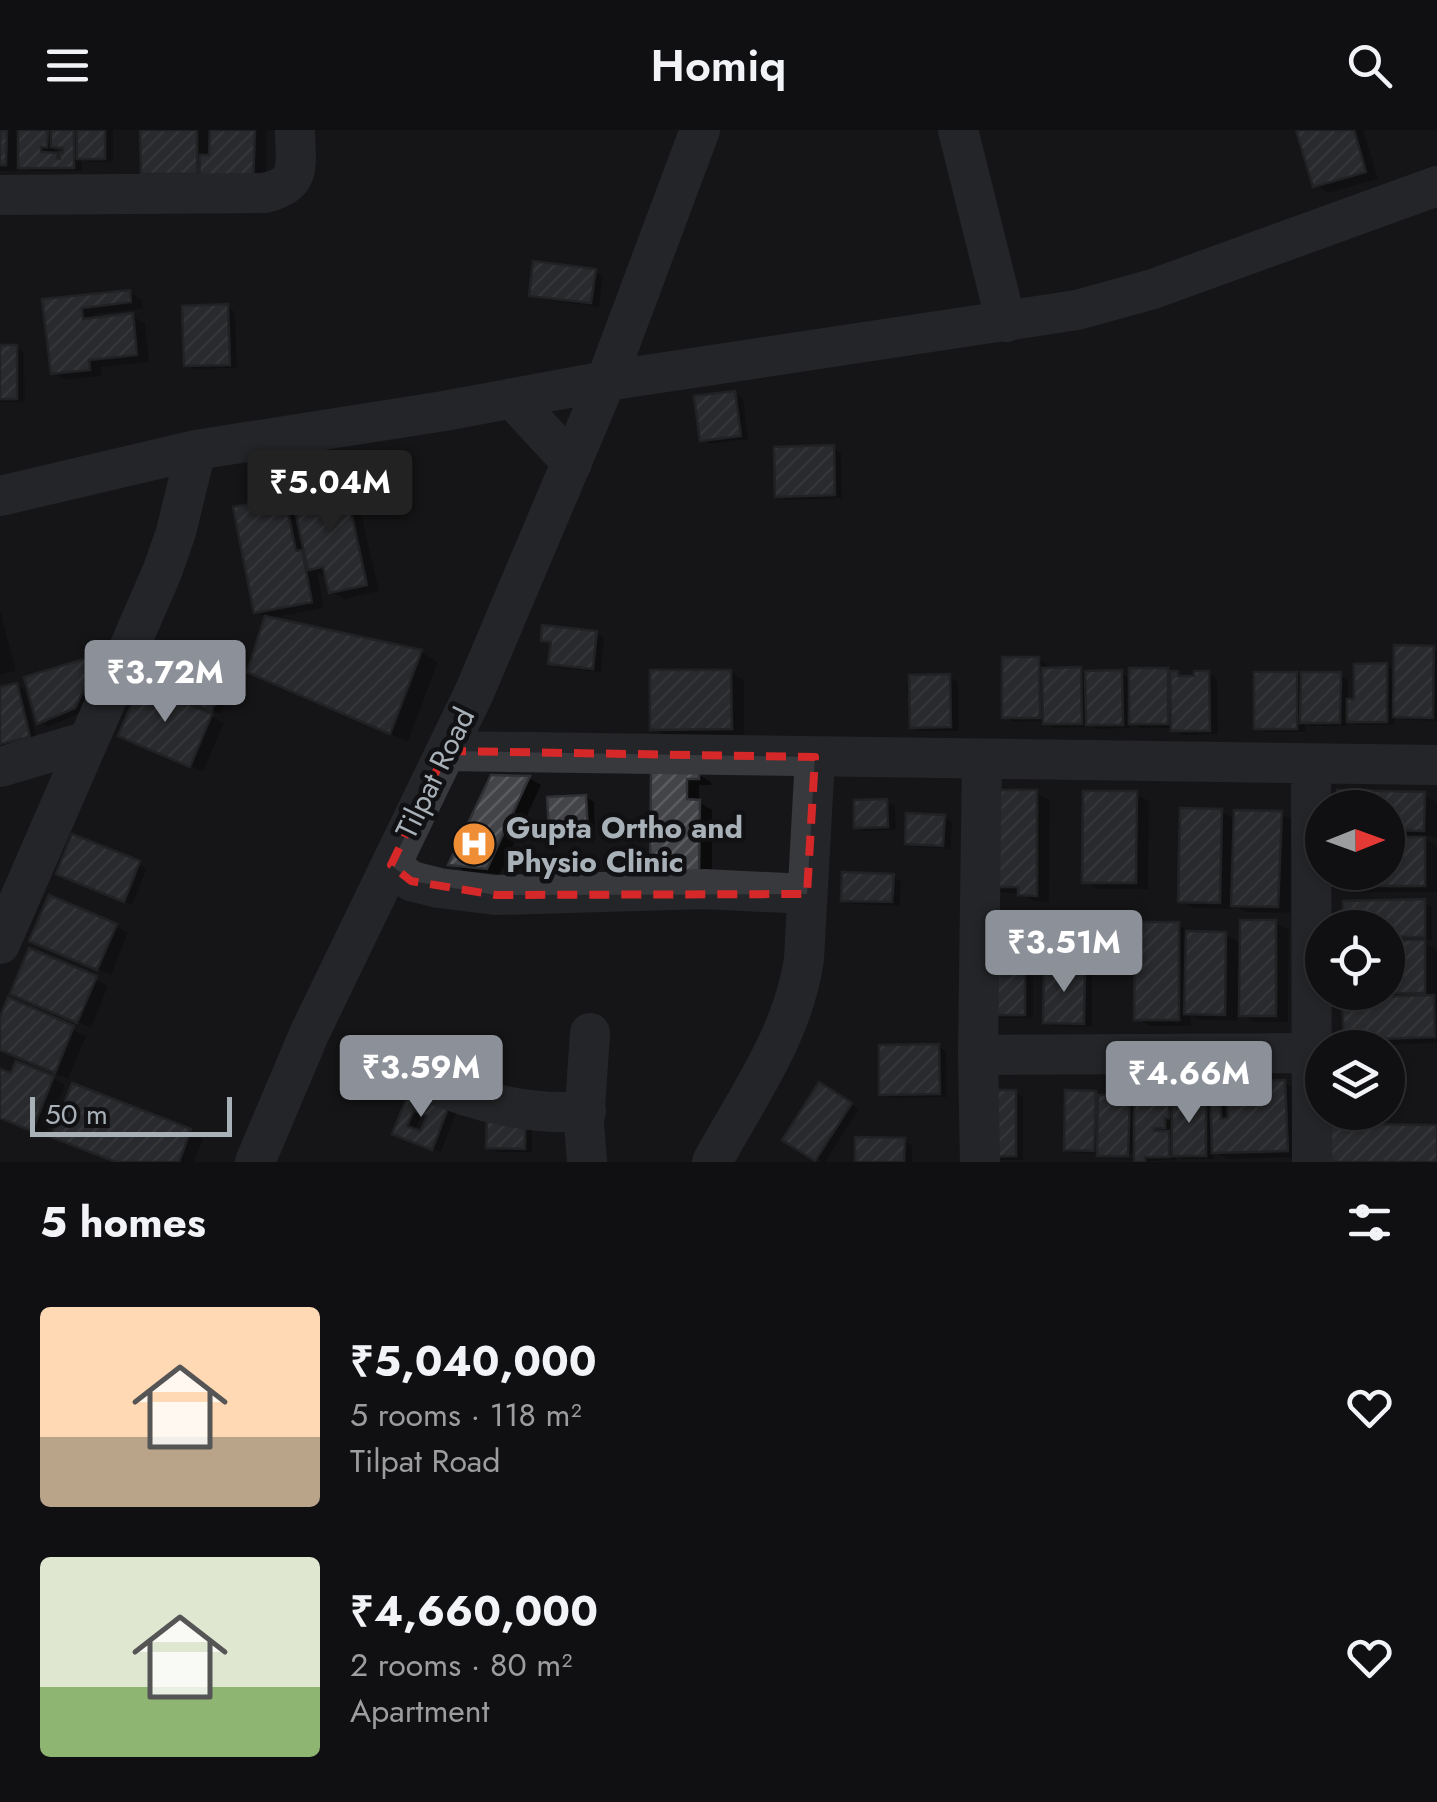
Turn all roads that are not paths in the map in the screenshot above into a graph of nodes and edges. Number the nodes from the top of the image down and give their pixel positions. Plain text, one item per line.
1 (295, 130) edge
2 (700, 130) edge
3 (958, 130) edge
4 (1437, 186) edge
5 (0, 195) edge
6 (1006, 322) junction
7 (606, 381) junction
8 (512, 398) junction
9 (196, 450) junction
10 (572, 462) junction
11 (0, 496) edge
12 (88, 741) junction
13 (446, 751) junction
14 (815, 757) junction
15 (982, 759) junction
16 (1311, 764) junction
17 (1437, 765) edge
18 (0, 767) edge
19 (391, 865) junction
20 (807, 894) junction
21 (0, 944) edge
22 (1312, 1030) edge
23 (590, 1032) dead end
24 (1305, 1052) edge
25 (978, 1055) junction
26 (425, 1081) dead end
27 (586, 1111) junction
28 (1312, 1130) edge
29 (255, 1162) edge
30 (588, 1162) edge
31 (712, 1162) edge
32 (980, 1162) edge
33 (1312, 1162) edge

1 - 5 street
2 - 7 street, Tilpat Road
3 - 6 street
4 - 6 street
6 - 7 street
7 - 8 street
7 - 10 street, Tilpat Road
8 - 9 street
8 - 10 street
9 - 11 street
9 - 12 street
10 - 13 street, Tilpat Road
12 - 18 street
12 - 21 street
13 - 14 street
13 - 19 street, Tilpat Road
14 - 15 street
14 - 20 street
15 - 16 street
15 - 25 street
16 - 17 street
16 - 22 street
19 - 20 street
19 - 29 street, Tilpat Road
20 - 31 street
23 - 27 street
24 - 25 street
25 - 32 street
26 - 27 street
27 - 30 street
28 - 33 street

